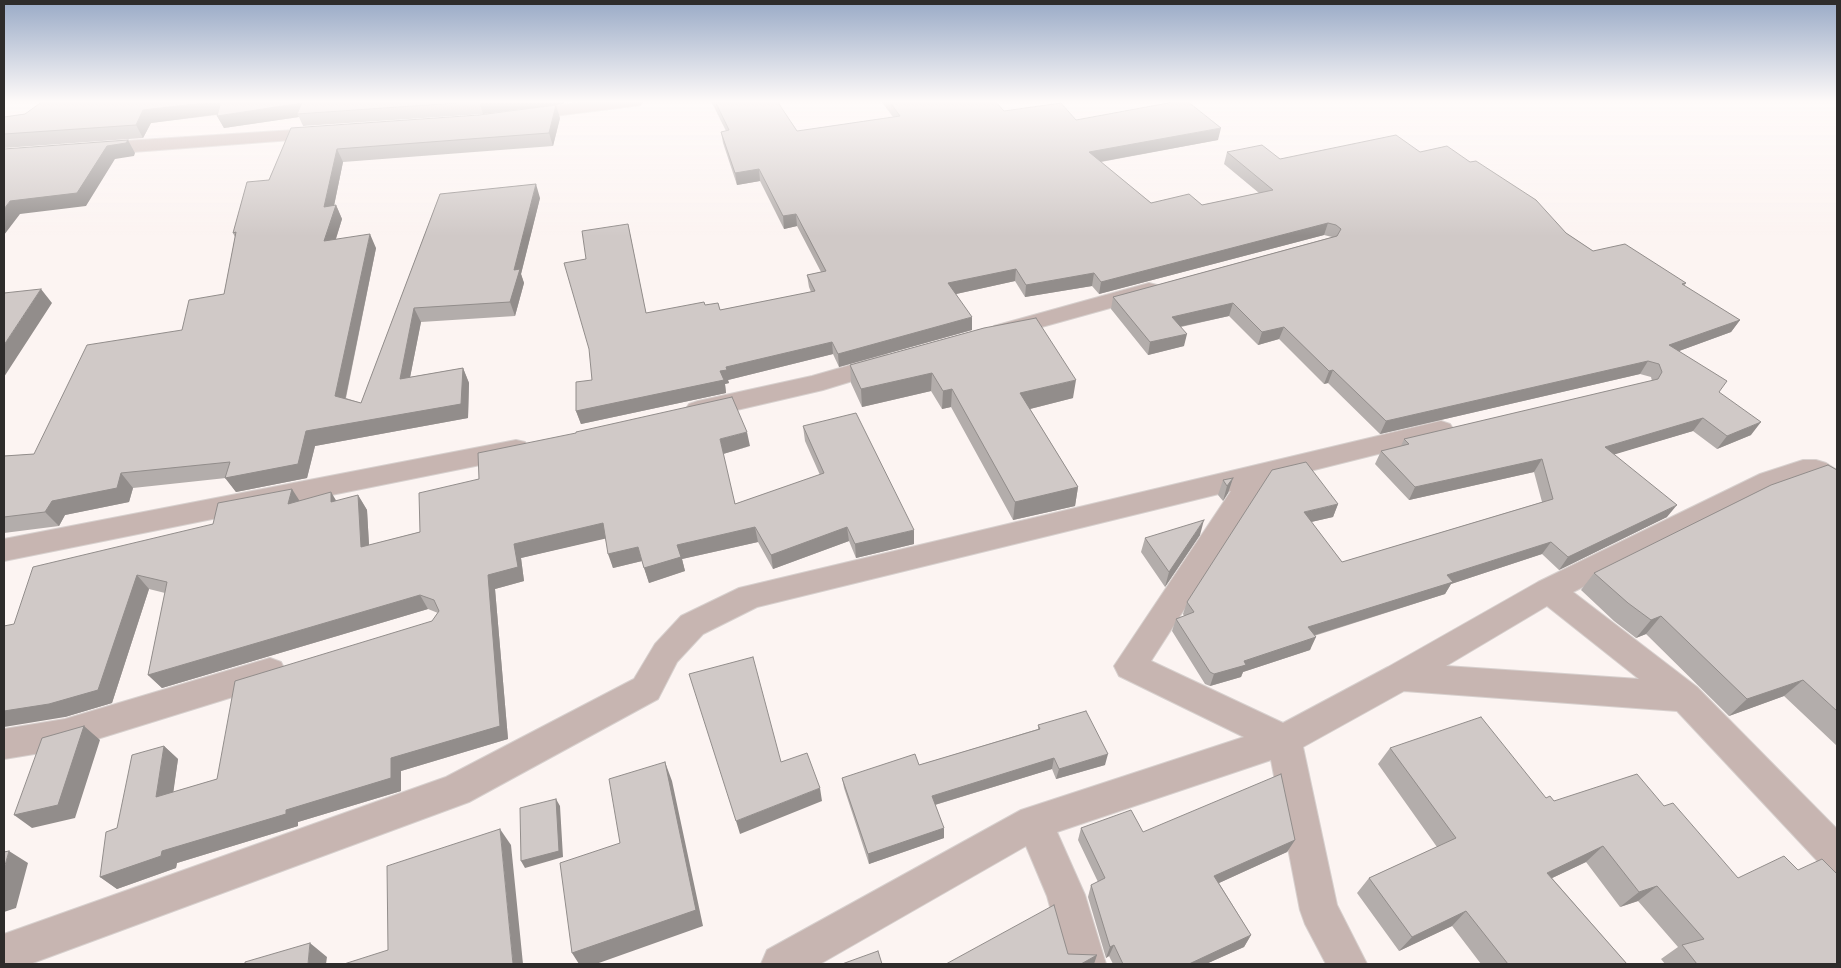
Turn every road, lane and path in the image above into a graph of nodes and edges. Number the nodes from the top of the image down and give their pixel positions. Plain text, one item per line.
1 (130, 146) edge
2 (72, 150) edge
3 (1174, 283) edge
4 (975, 338) edge
5 (909, 357) edge
6 (672, 415) edge
7 (1468, 424) edge
8 (540, 444) edge
9 (1257, 474) junction
10 (1837, 482) edge
11 (4, 550) edge
12 (1550, 590) junction
13 (299, 663) edge
14 (1400, 677) junction
15 (1686, 697) junction
16 (1284, 740) junction
17 (4, 744) edge
18 (1034, 822) junction
19 (1837, 855) edge
20 (4, 954) edge
21 (780, 964) edge
22 (1086, 964) edge
23 (1347, 964) edge

1 - 2 street
3 - 4 street
5 - 6 street
7 - 9 street
8 - 11 street
9 - 16 street
9 - 20 street
10 - 12 street
12 - 14 street
12 - 15 street
13 - 17 street
14 - 15 street
14 - 16 street
15 - 19 street
16 - 18 street
16 - 23 street
18 - 21 street
18 - 22 street

